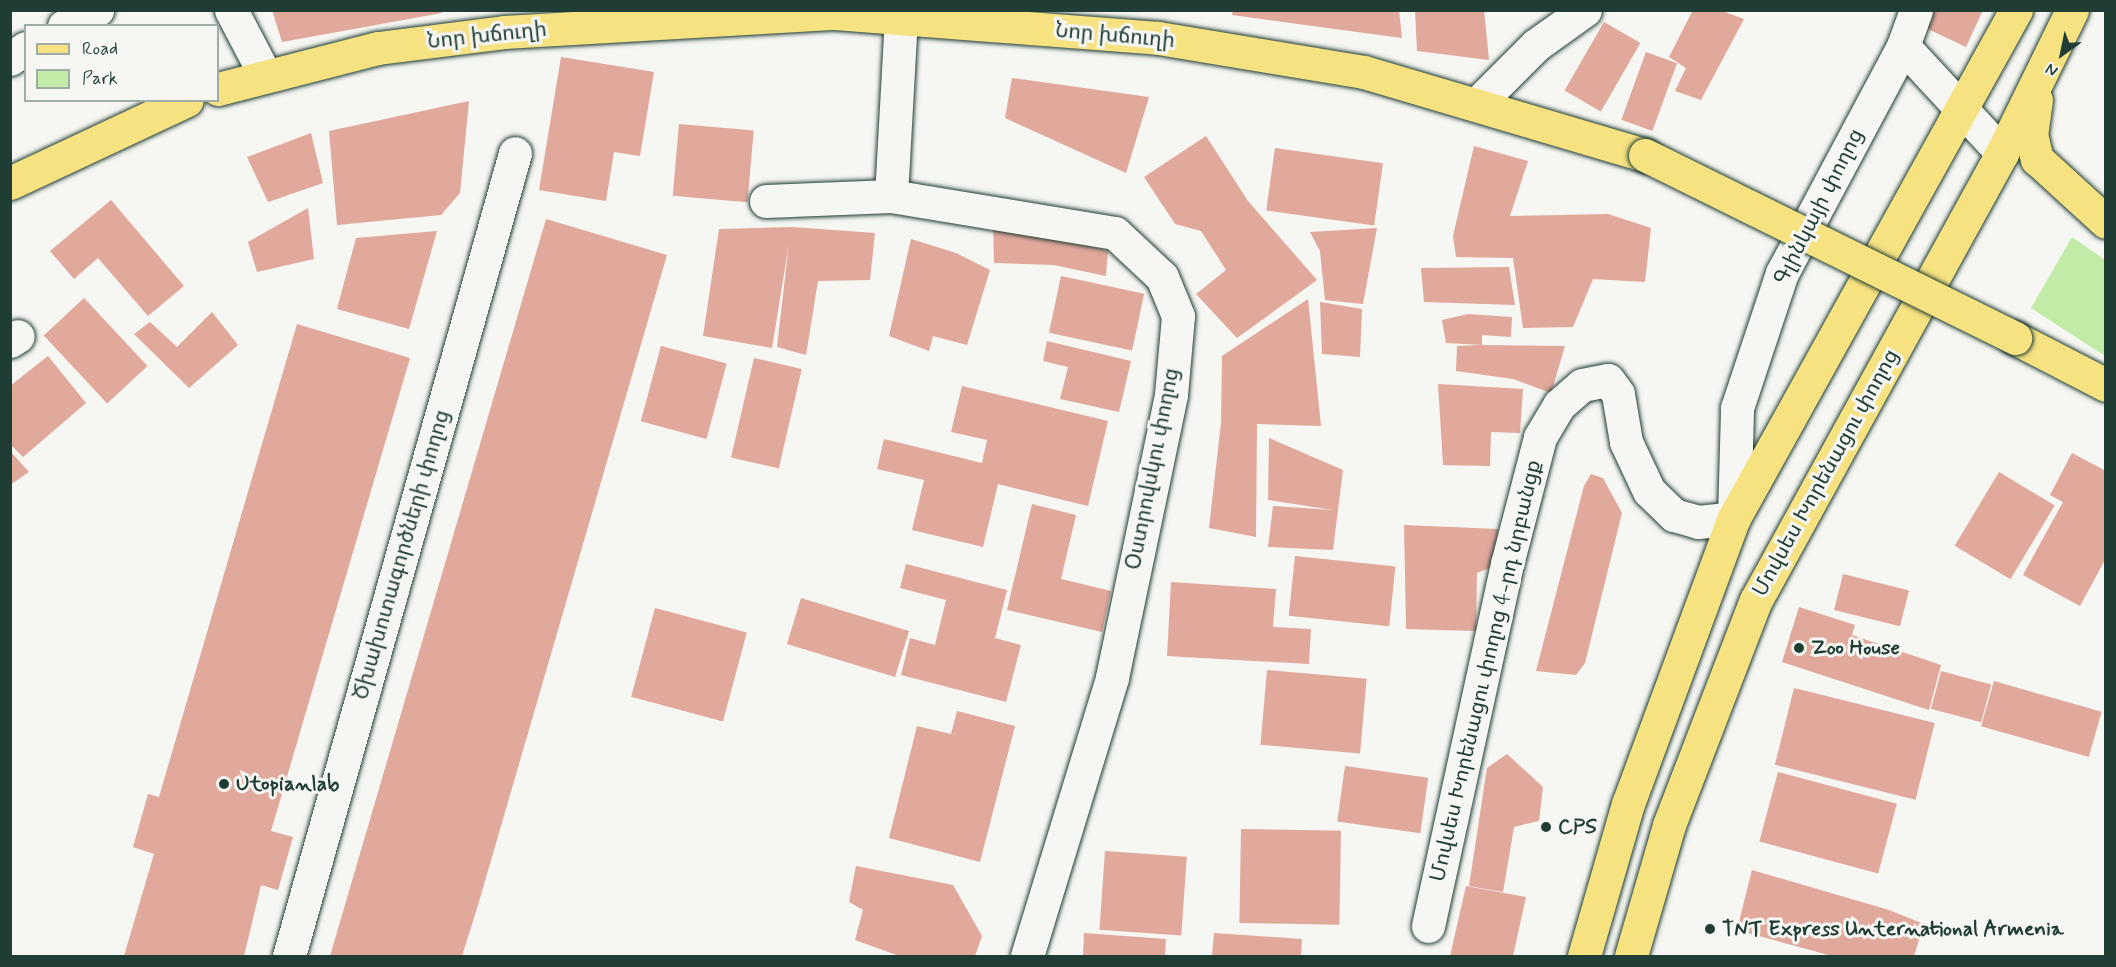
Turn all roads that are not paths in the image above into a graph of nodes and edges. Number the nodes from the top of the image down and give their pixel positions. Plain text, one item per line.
1 (97, 10) edge
2 (231, 10) edge
3 (1585, 10) edge
4 (1916, 10) edge
5 (2016, 10) edge
6 (2072, 10) edge
7 (901, 18) junction
8 (68, 24) edge
9 (1903, 46) junction
10 (24, 50) edge
11 (10, 60) edge
12 (2046, 65) junction
13 (265, 75) junction
14 (219, 89) edge
15 (183, 102) edge
16 (1478, 103) junction
17 (1962, 110) junction
18 (515, 153) dead end
19 (2002, 153) junction
20 (10, 183) edge
21 (891, 196) junction
22 (766, 201) dead end
23 (2106, 222) edge
24 (2106, 385) edge
25 (1734, 518) junction
26 (1428, 926) dead end
27 (289, 957) edge
28 (1026, 957) edge
29 (1584, 957) edge
30 (1631, 957) edge

1 - 8 street
2 - 13 street
3 - 16 street
4 - 9 street, Գլինկայի փողոց
5 - 17 main road
6 - 12 main road, Մովսես Խորենացու փողոց
7 - 13 main road, Նոր խճուղի
7 - 16 main road, Նոր խճուղի
7 - 21 street
9 - 17 street
9 - 25 street, Գլինկայի փողոց
10 - 11 street
12 - 19 main road, Մովսես Խորենացու փողոց
12 - 23 main road
13 - 14 main road, Նոր խճուղի
15 - 20 main road
16 - 24 main road, Նոր խճուղի, bridge
17 - 19 street
17 - 25 main road
18 - 27 street, Ծխախոտագործների փողոց
19 - 30 main road, Մովսես Խորենացու փողոց
21 - 22 street, Օստրովսկու փողոց
21 - 28 street, Օստրովսկու փողոց
25 - 26 street, Մովսես Խորենացու փողոց 4-րդ նրբանցք
25 - 29 main road

